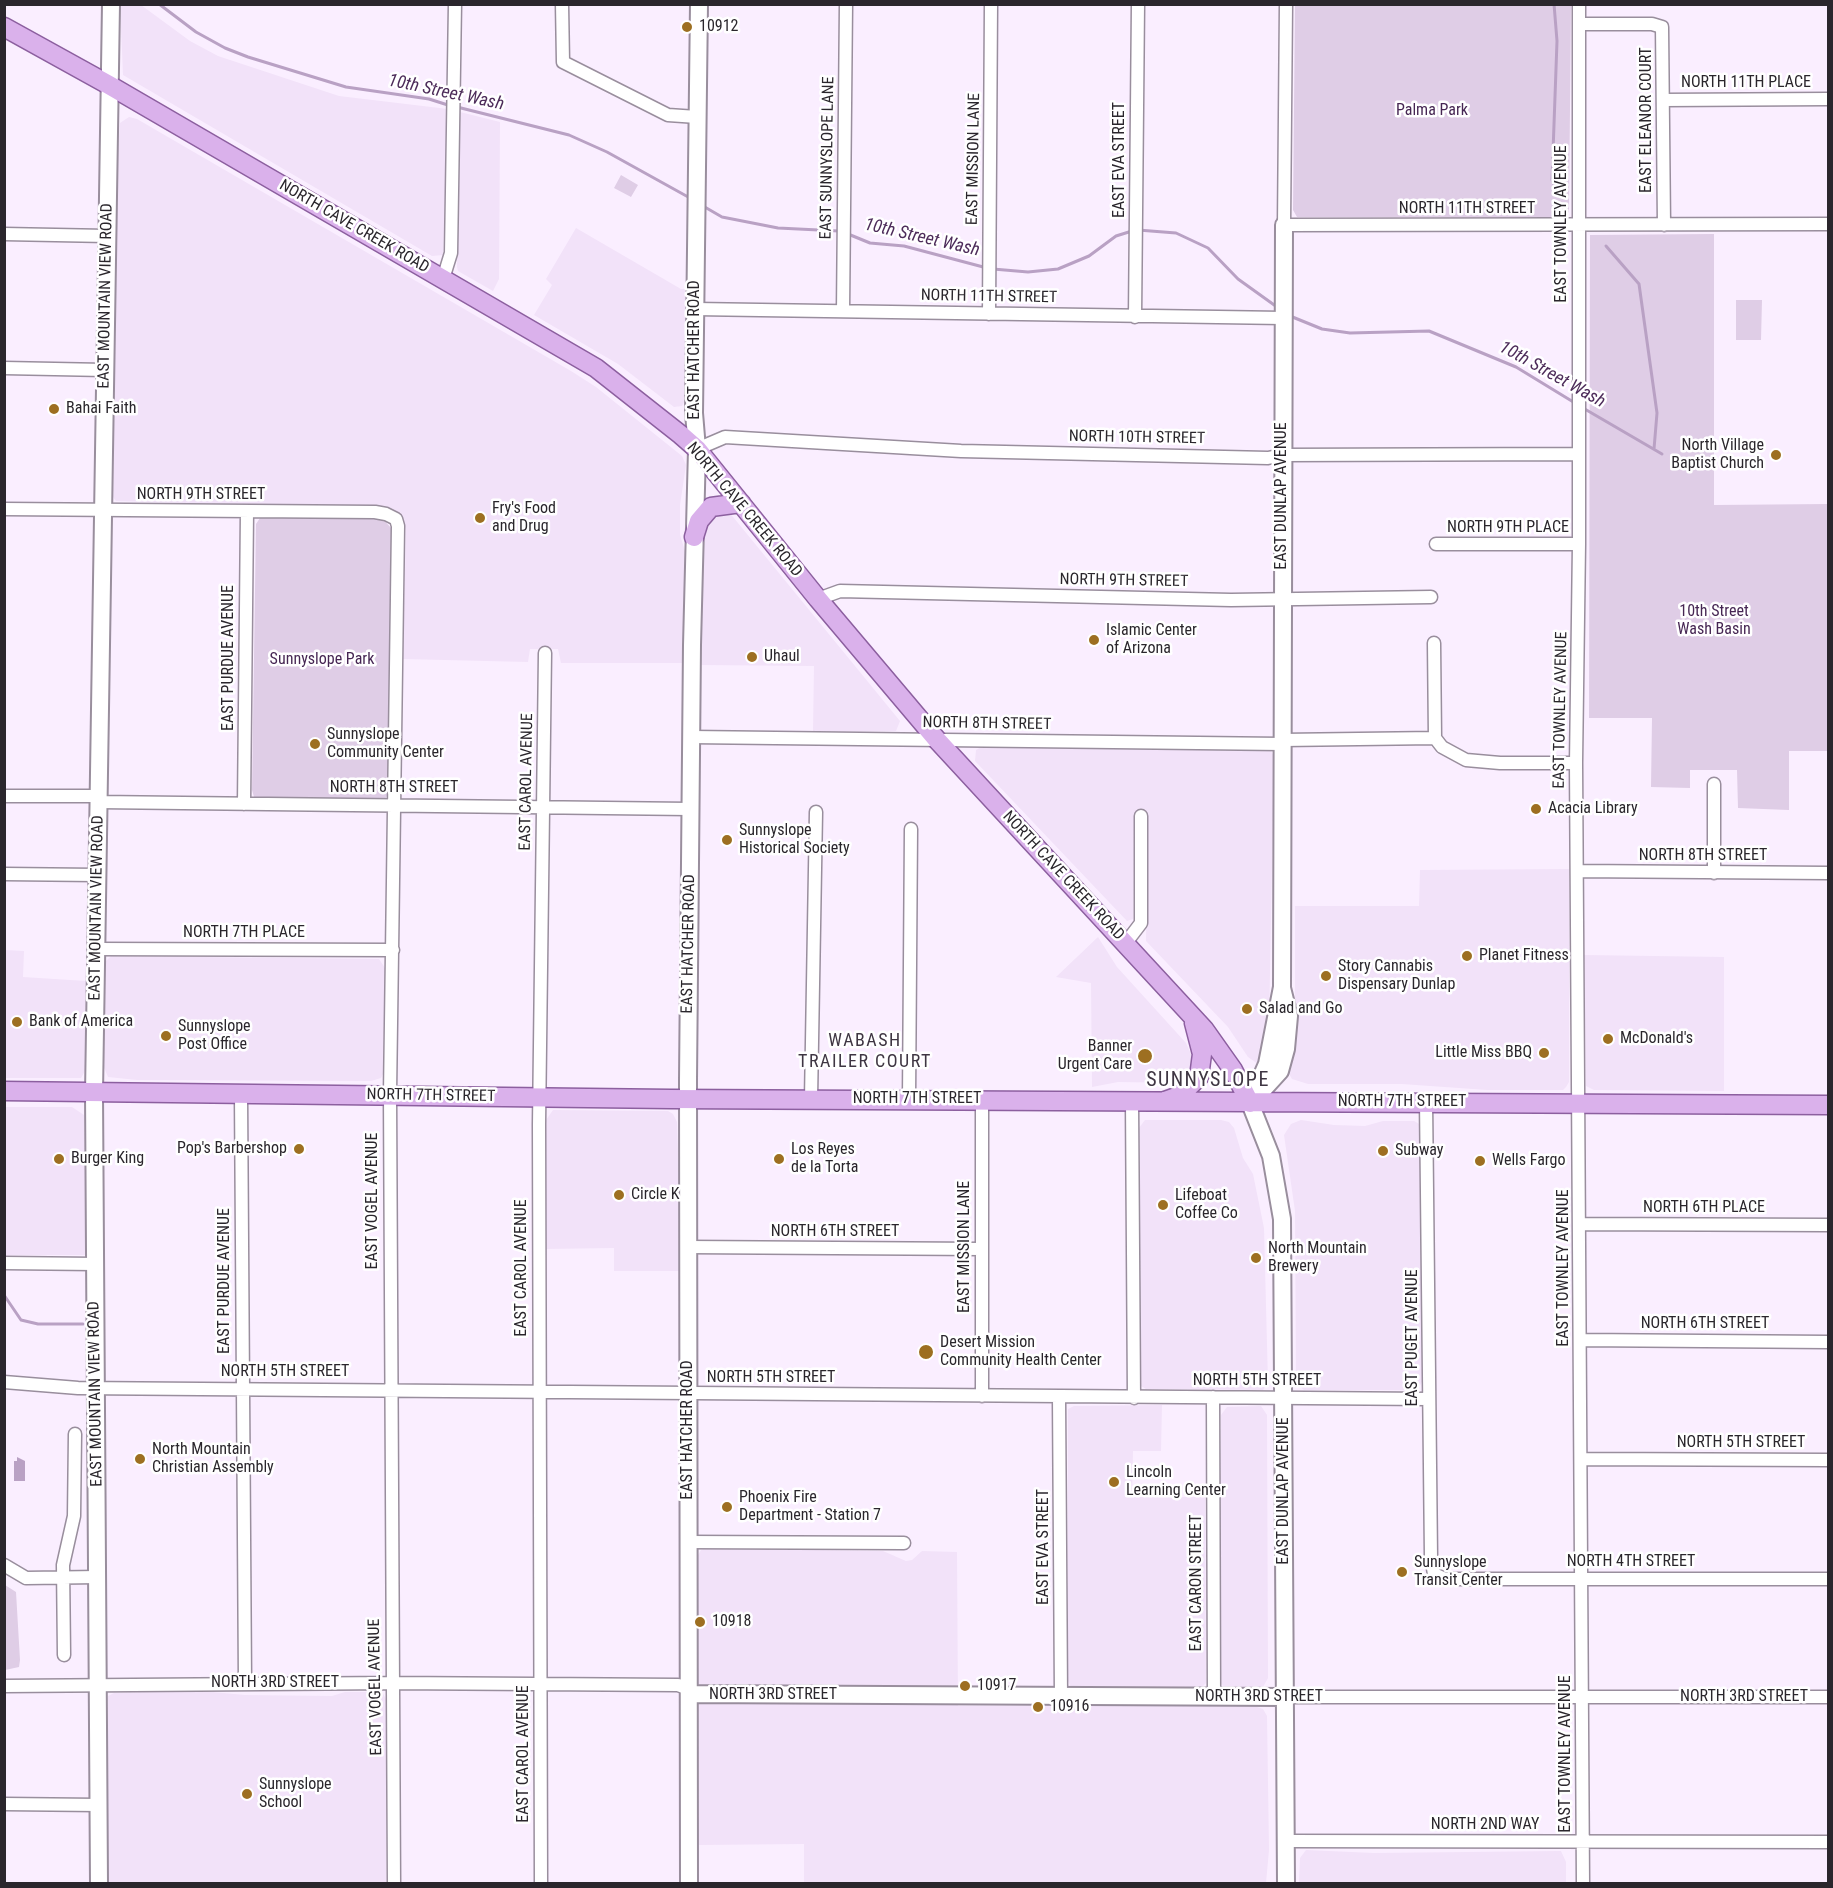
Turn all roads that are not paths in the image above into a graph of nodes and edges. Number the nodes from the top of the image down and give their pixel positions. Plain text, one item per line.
1 (111, 4) edge
2 (455, 4) edge
3 (562, 4) edge
4 (699, 4) edge
5 (846, 4) edge
6 (992, 4) edge
7 (1138, 4) edge
8 (1286, 4) edge
9 (1579, 4) edge
10 (1579, 24) junction
11 (4, 27) edge
12 (109, 85) junction
13 (1828, 99) edge
14 (1663, 100) junction
15 (697, 117) junction
16 (1828, 224) edge
17 (1284, 225) junction
18 (1664, 225) junction
19 (1579, 226) junction
20 (4, 234) edge
21 (107, 236) junction
22 (443, 279) junction
23 (695, 309) junction
24 (843, 311) junction
25 (989, 314) junction
26 (1135, 316) junction
27 (1283, 318) junction
28 (4, 368) edge
29 (105, 370) junction
30 (697, 449) junction
31 (1578, 454) junction
32 (1282, 455) junction
33 (741, 503) junction
34 (4, 509) edge
35 (102, 511) junction
36 (247, 512) junction
37 (396, 519) joint
38 (694, 537) junction
39 (1436, 544) dead end
40 (1579, 544) junction
41 (1431, 597) dead end
42 (1282, 598) junction
43 (818, 599) junction
44 (1434, 644) dead end
45 (545, 653) dead end
46 (691, 737) junction
47 (1435, 738) junction
48 (938, 741) junction
49 (1282, 742) junction
50 (1576, 763) junction
51 (1714, 784) dead end
52 (4, 796) edge
53 (99, 799) junction
54 (244, 804) junction
55 (395, 805) junction
56 (543, 805) junction
57 (690, 809) junction
58 (816, 812) dead end
59 (1141, 816) dead end
60 (911, 829) dead end
61 (1577, 871) junction
62 (1714, 873) junction
63 (1828, 873) edge
64 (4, 874) edge
65 (97, 875) junction
66 (1125, 944) junction
67 (96, 949) junction
68 (393, 950) junction
69 (1190, 1013) junction
70 (4, 1091) edge
71 (94, 1093) junction
72 (390, 1094) junction
73 (241, 1095) junction
74 (539, 1097) junction
75 (688, 1099) junction
76 (811, 1099) junction
77 (909, 1099) junction
78 (982, 1099) junction
79 (1426, 1101) junction
80 (1132, 1102) junction
81 (1161, 1102) junction
82 (1250, 1102) junction
83 (1580, 1104) junction
84 (1828, 1105) edge
85 (1580, 1224) junction
86 (1828, 1225) edge
87 (688, 1247) junction
88 (982, 1249) junction
89 (4, 1263) edge
90 (95, 1264) junction
91 (1581, 1340) junction
92 (1828, 1342) edge
93 (4, 1382) edge
94 (95, 1388) junction
95 (242, 1389) junction
96 (389, 1389) junction
97 (539, 1393) junction
98 (688, 1394) junction
99 (982, 1396) junction
100 (1059, 1397) junction
101 (1213, 1397) junction
102 (1284, 1397) junction
103 (1134, 1398) junction
104 (1429, 1399) junction
105 (75, 1434) dead end
106 (1581, 1459) junction
107 (1828, 1460) edge
108 (688, 1542) junction
109 (904, 1543) dead end
110 (8, 1568) edge
111 (1434, 1574) joint
112 (98, 1577) junction
113 (1583, 1578) junction
114 (64, 1579) junction
115 (1828, 1579) edge
116 (64, 1655) dead end
117 (245, 1682) junction
118 (392, 1683) junction
119 (540, 1685) junction
120 (4, 1686) edge
121 (98, 1686) junction
122 (689, 1691) junction
123 (1061, 1696) junction
124 (1214, 1697) junction
125 (1285, 1697) junction
126 (1582, 1697) junction
127 (1828, 1697) edge
128 (4, 1804) edge
129 (99, 1805) junction
130 (1286, 1841) junction
131 (1582, 1842) junction
132 (1828, 1842) edge
133 (99, 1884) edge
134 (394, 1884) edge
135 (541, 1884) edge
136 (690, 1884) edge
137 (1286, 1884) edge
138 (1582, 1884) edge

1 - 12 street, EAST MOUNTAIN VIEW ROAD
2 - 22 street
3 - 15 street
4 - 15 street, EAST HATCHER ROAD
5 - 24 street, EAST SUNNYSLOPE LANE
6 - 25 street, EAST MISSION LANE
7 - 26 street, EAST EVA STREET
8 - 17 street, EAST DUNLAP AVENUE
9 - 10 street, EAST TOWNLEY AVENUE
10 - 14 street, EAST ELEANOR COURT
10 - 19 street, EAST TOWNLEY AVENUE
11 - 12 main road, NORTH CAVE CREEK ROAD
12 - 21 street, EAST MOUNTAIN VIEW ROAD
12 - 22 main road, NORTH CAVE CREEK ROAD
13 - 14 street, NORTH 11TH PLACE
14 - 18 street, EAST ELEANOR COURT
15 - 23 street, EAST HATCHER ROAD
16 - 18 street, NORTH 11TH STREET
17 - 19 street, NORTH 11TH STREET
17 - 27 street, EAST DUNLAP AVENUE
18 - 19 street, NORTH 11TH STREET
19 - 31 street, EAST TOWNLEY AVENUE
20 - 21 street
21 - 29 street, EAST MOUNTAIN VIEW ROAD
22 - 30 main road, NORTH CAVE CREEK ROAD
23 - 24 street, NORTH 11TH STREET
23 - 30 street, EAST HATCHER ROAD
24 - 25 street, NORTH 11TH STREET
25 - 26 street, NORTH 11TH STREET
26 - 27 street, NORTH 11TH STREET
27 - 32 street, EAST DUNLAP AVENUE
28 - 29 street
29 - 35 street, EAST MOUNTAIN VIEW ROAD
30 - 32 street, NORTH 10TH STREET
30 - 33 main road, NORTH CAVE CREEK ROAD
30 - 38 street, EAST HATCHER ROAD
31 - 32 street, NORTH 10TH STREET
31 - 40 street, EAST TOWNLEY AVENUE
32 - 42 street, EAST DUNLAP AVENUE
33 - 38 main road
33 - 43 main road, NORTH CAVE CREEK ROAD
34 - 35 street, NORTH 9TH STREET
35 - 36 street, NORTH 9TH STREET
35 - 53 street, EAST MOUNTAIN VIEW ROAD
36 - 37 street, NORTH 9TH STREET
36 - 54 street, EAST PURDUE AVENUE
37 - 55 street, EAST VOGEL AVENUE
38 - 46 street, EAST HATCHER ROAD
39 - 40 street, NORTH 9TH PLACE
40 - 50 street, EAST TOWNLEY AVENUE
41 - 42 street, NORTH 9TH STREET
42 - 43 street, NORTH 9TH STREET
42 - 49 street, EAST DUNLAP AVENUE
43 - 48 main road, NORTH CAVE CREEK ROAD
44 - 47 street
45 - 56 street, EAST CAROL AVENUE
46 - 48 street, NORTH 8TH STREET
46 - 57 street, EAST HATCHER ROAD
47 - 49 street, NORTH 8TH STREET
47 - 50 street
48 - 49 street, NORTH 8TH STREET
48 - 66 main road, NORTH CAVE CREEK ROAD
49 - 82 street, EAST DUNLAP AVENUE
50 - 61 street, EAST TOWNLEY AVENUE
51 - 62 street
52 - 53 street, NORTH 8TH STREET
53 - 54 street, NORTH 8TH STREET
53 - 65 street, EAST MOUNTAIN VIEW ROAD
54 - 55 street, NORTH 8TH STREET
55 - 56 street, NORTH 8TH STREET
55 - 68 street, EAST VOGEL AVENUE
56 - 57 street, NORTH 8TH STREET
56 - 74 street, EAST CAROL AVENUE
57 - 75 street, EAST HATCHER ROAD
58 - 76 street
59 - 66 street
60 - 77 street
61 - 62 street, NORTH 8TH STREET
61 - 83 street, EAST TOWNLEY AVENUE
62 - 63 street, NORTH 8TH STREET
64 - 65 street
65 - 67 street, EAST MOUNTAIN VIEW ROAD
66 - 69 main road, NORTH CAVE CREEK ROAD
67 - 68 street, NORTH 7TH PLACE
67 - 71 street, EAST MOUNTAIN VIEW ROAD
68 - 72 street, EAST VOGEL AVENUE
69 - 81 main road
69 - 82 main road, NORTH CAVE CREEK ROAD
70 - 71 main road, NORTH 7TH STREET
71 - 73 main road, NORTH 7TH STREET
71 - 90 street, EAST MOUNTAIN VIEW ROAD
72 - 73 main road, NORTH 7TH STREET
72 - 74 main road, NORTH 7TH STREET
72 - 96 street, EAST VOGEL AVENUE
73 - 95 street, EAST PURDUE AVENUE
74 - 75 main road, NORTH 7TH STREET
74 - 97 street, EAST CAROL AVENUE
75 - 76 main road, NORTH 7TH STREET
75 - 87 street, EAST HATCHER ROAD
76 - 77 main road, NORTH 7TH STREET
77 - 78 main road, NORTH 7TH STREET
78 - 80 main road, NORTH 7TH STREET
78 - 88 street, EAST MISSION LANE
79 - 82 main road, NORTH 7TH STREET
79 - 83 main road, NORTH 7TH STREET
79 - 104 street, EAST PUGET AVENUE
80 - 81 main road, NORTH 7TH STREET
80 - 103 street
81 - 82 main road, NORTH 7TH STREET
82 - 102 street, EAST DUNLAP AVENUE
83 - 84 main road, NORTH 7TH STREET
83 - 85 street, EAST TOWNLEY AVENUE
85 - 86 street, NORTH 6TH PLACE
85 - 91 street, EAST TOWNLEY AVENUE
87 - 88 street, NORTH 6TH STREET
87 - 98 street, EAST HATCHER ROAD
88 - 99 street, EAST MISSION LANE
89 - 90 street
90 - 94 street, EAST MOUNTAIN VIEW ROAD
91 - 92 street, NORTH 6TH STREET
91 - 106 street, EAST TOWNLEY AVENUE
93 - 94 street, NORTH 5TH STREET
94 - 95 street, NORTH 5TH STREET
94 - 112 street, EAST MOUNTAIN VIEW ROAD
95 - 96 street, NORTH 5TH STREET
95 - 117 street, EAST PURDUE AVENUE
96 - 97 street, NORTH 5TH STREET
96 - 118 street, EAST VOGEL AVENUE
97 - 98 street, NORTH 5TH STREET
97 - 119 street, EAST CAROL AVENUE
98 - 99 street, NORTH 5TH STREET
98 - 108 street, EAST HATCHER ROAD
99 - 100 street, NORTH 5TH STREET
100 - 103 street, NORTH 5TH STREET
100 - 123 street, EAST EVA STREET
101 - 102 street, NORTH 5TH STREET
101 - 103 street, NORTH 5TH STREET
101 - 124 street, EAST CARON STREET
102 - 104 street, NORTH 5TH STREET
102 - 125 street, EAST DUNLAP AVENUE
104 - 111 street, EAST PUGET AVENUE
105 - 114 street
106 - 107 street, NORTH 5TH STREET
106 - 113 street, EAST TOWNLEY AVENUE
108 - 109 street
108 - 122 street, EAST HATCHER ROAD
110 - 114 street
111 - 113 street, NORTH 4TH STREET
112 - 114 street
112 - 121 street, EAST MOUNTAIN VIEW ROAD
113 - 115 street, NORTH 4TH STREET
113 - 126 street, EAST TOWNLEY AVENUE
114 - 116 street
117 - 118 street, NORTH 3RD STREET
117 - 121 street, NORTH 3RD STREET
118 - 119 street, NORTH 3RD STREET
118 - 134 street, EAST VOGEL AVENUE
119 - 122 street, NORTH 3RD STREET
119 - 135 street, EAST CAROL AVENUE
120 - 121 street, NORTH 3RD STREET
121 - 129 street, EAST MOUNTAIN VIEW ROAD
122 - 123 street, NORTH 3RD STREET
122 - 136 street, EAST HATCHER ROAD
123 - 124 street, NORTH 3RD STREET
124 - 125 street, NORTH 3RD STREET
125 - 126 street, NORTH 3RD STREET
125 - 130 street, EAST DUNLAP AVENUE
126 - 127 street, NORTH 3RD STREET
126 - 131 street, EAST TOWNLEY AVENUE
128 - 129 street
129 - 133 street, EAST MOUNTAIN VIEW ROAD
130 - 131 street, NORTH 2ND WAY
130 - 137 street, EAST DUNLAP AVENUE
131 - 132 street, NORTH 2ND WAY
131 - 138 street, EAST TOWNLEY AVENUE

